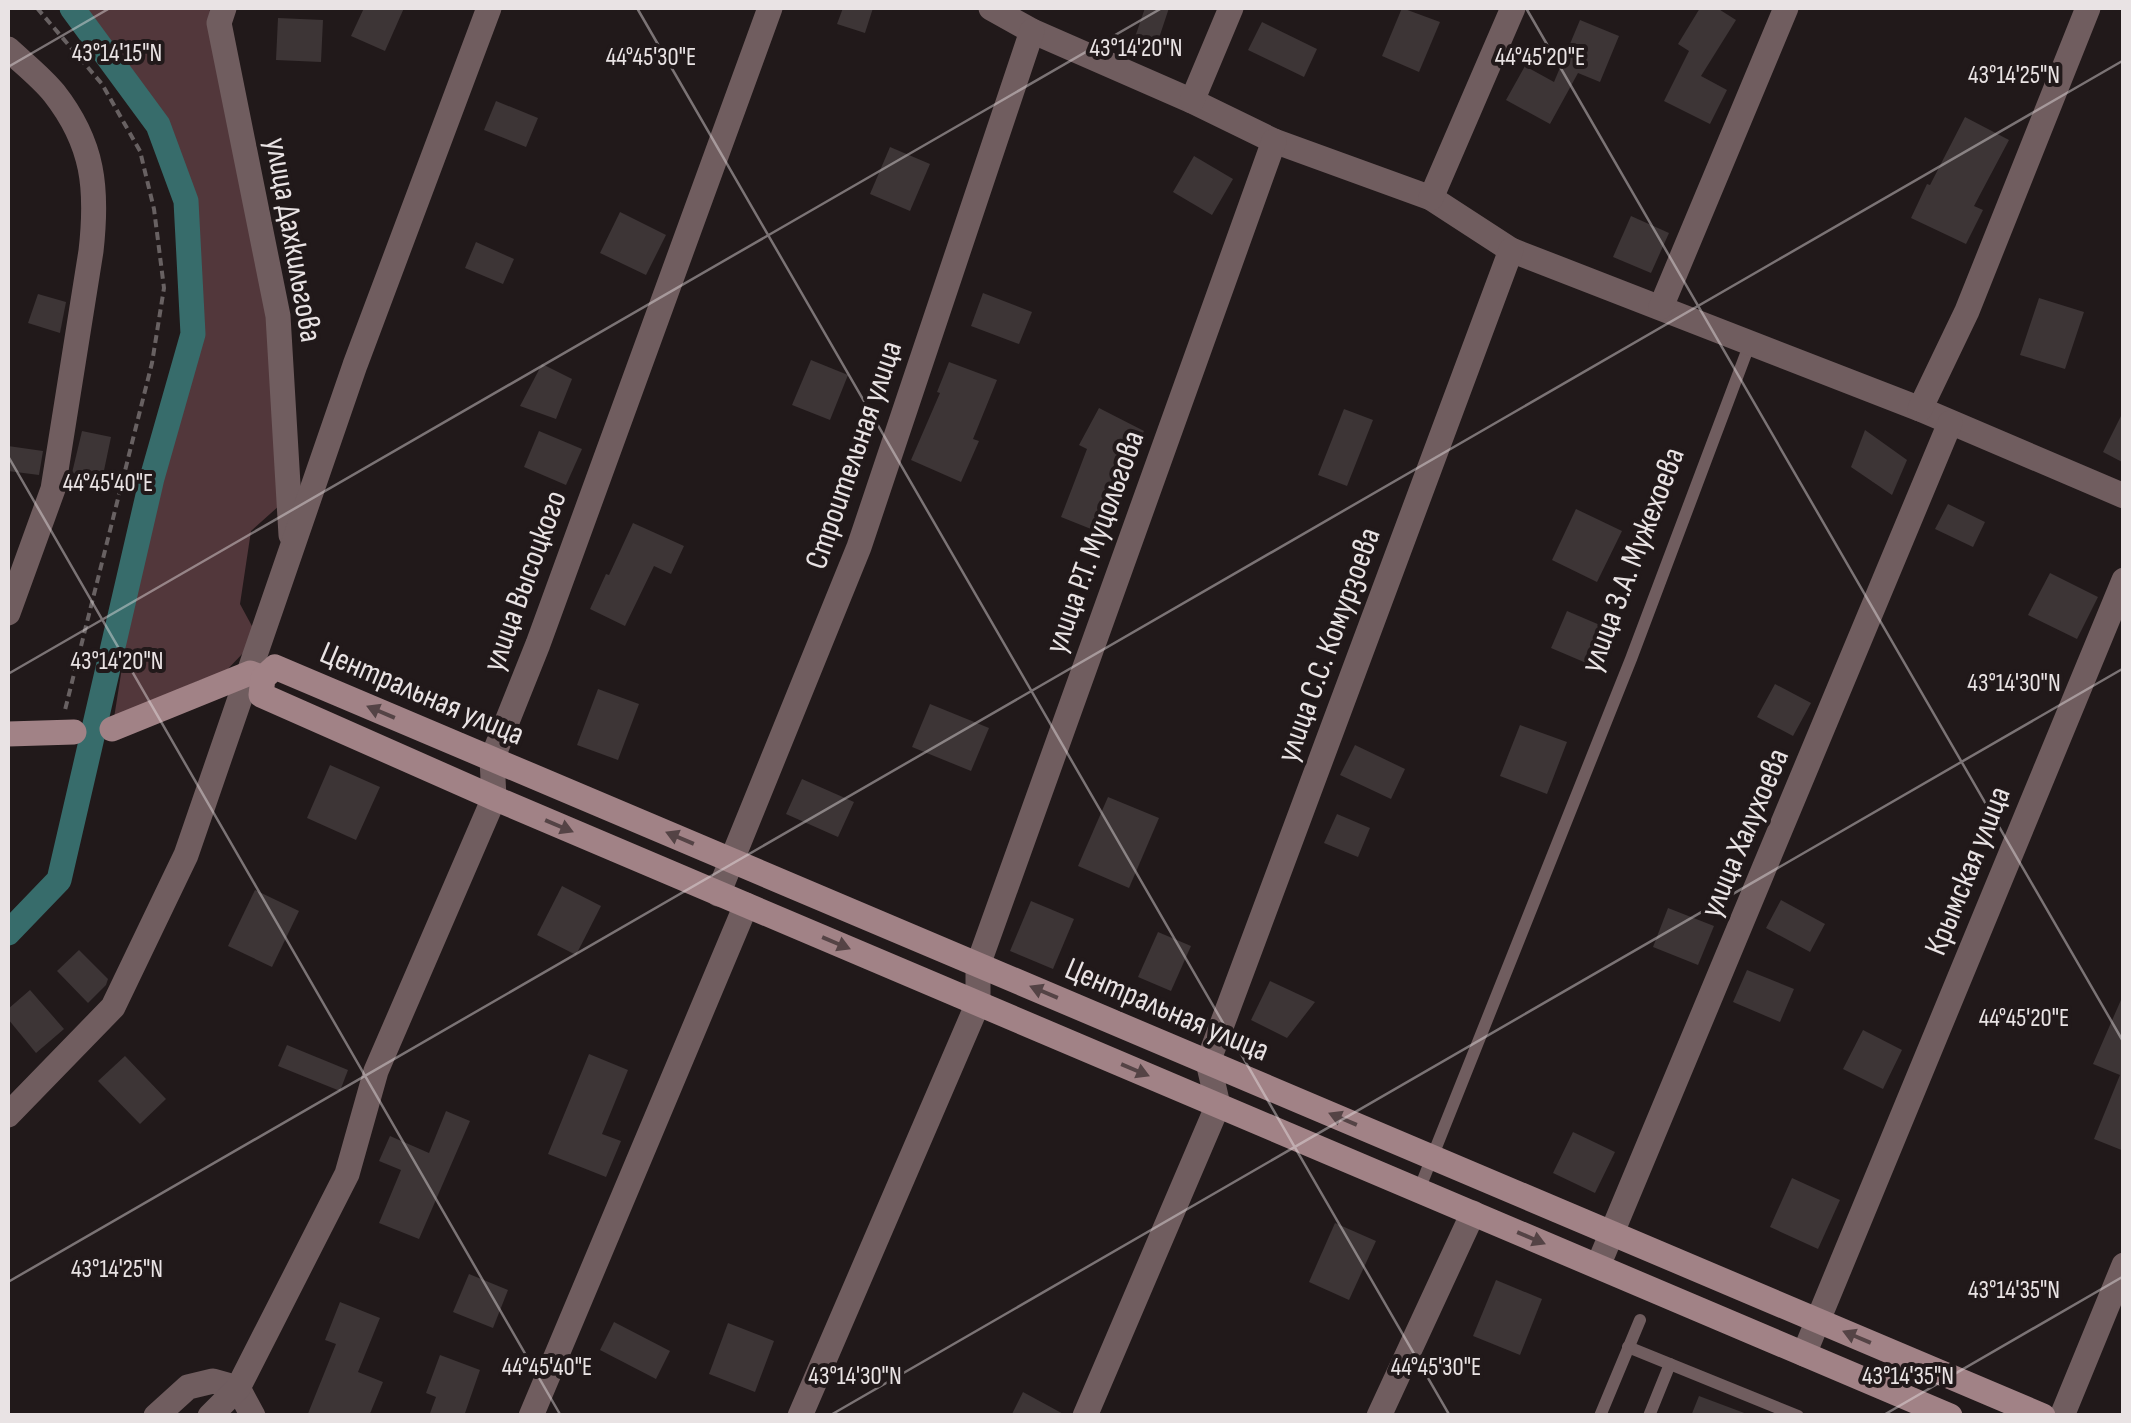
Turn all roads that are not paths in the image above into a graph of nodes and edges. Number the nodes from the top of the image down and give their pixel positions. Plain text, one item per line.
1 (489, 8) edge
2 (770, 8) edge
3 (992, 8) edge
4 (1231, 8) edge
5 (1513, 8) edge
6 (1786, 8) edge
7 (2088, 8) edge
8 (217, 13) edge
9 (1032, 31) junction
10 (8, 49) edge
11 (1192, 101) junction
12 (1274, 141) junction
13 (1430, 198) junction
14 (1510, 250) junction
15 (1661, 307) junction
16 (1750, 343) junction
17 (1920, 409) junction
18 (1950, 423) junction
19 (2124, 496) edge
20 (291, 547) junction
21 (2124, 580) edge
22 (8, 613) edge
23 (256, 676) junction
24 (112, 729) dead end
25 (66, 732) road end
26 (12, 739) edge
27 (492, 758) junction
28 (494, 798) junction
29 (731, 860) junction
30 (718, 894) junction
31 (746, 905) junction
32 (978, 965) junction
33 (978, 1004) junction
34 (1208, 1062) junction
35 (1218, 1105) junction
36 (8, 1115) edge
37 (1433, 1157) junction
38 (1419, 1190) junction
39 (1473, 1213) junction
40 (1614, 1234) junction
41 (2124, 1265) edge
42 (1598, 1266) junction
43 (1640, 1320) dead end
44 (1818, 1320) junction
45 (1628, 1347) junction
46 (1804, 1354) junction
47 (1670, 1364) junction
48 (238, 1388) junction
49 (156, 1416) edge
50 (210, 1416) edge
51 (253, 1416) edge
52 (531, 1416) edge
53 (800, 1416) edge
54 (1085, 1416) edge
55 (1379, 1416) edge
56 (1600, 1416) edge
57 (1650, 1416) edge
58 (1798, 1416) edge
59 (1950, 1416) edge
60 (2044, 1416) edge
61 (2062, 1416) edge

1 - 20 street
2 - 27 street, улица Высоцкого
3 - 9 street
4 - 11 street
5 - 13 street
6 - 15 street
7 - 17 street
8 - 20 street, улица Дахкильгова
9 - 11 street
9 - 29 street, Строительная улица
10 - 22 street
11 - 12 street
12 - 13 street
12 - 32 street, улица Р.Т. Муцольгова
13 - 14 street
14 - 15 street
14 - 34 street, улица С.С. Комурзоева
15 - 16 street
16 - 17 street
16 - 37 lane, улица З.А. Мужехоева
17 - 18 street
18 - 19 street
18 - 40 street, улица Халухоева
20 - 23 street
21 - 44 street, Крымская улица
23 - 24 street
27 -> 23 street, Центральная улица
23 - 28 street, Центральная улица
23 - 36 street
25 - 26 street
27 - 28 street, улица Высоцкого
29 -> 27 street, Центральная улица
28 -> 30 street, Центральная улица
28 - 48 street, улица Высоцкого
29 - 30 street, Строительная улица
29 - 32 street, Центральная улица
30 - 31 street, Центральная улица
31 -> 33 street, Центральная улица
31 - 52 street
32 - 33 street, улица Р.Т. Муцольгова
34 -> 32 street, Центральная улица
33 -> 35 street, Центральная улица
33 - 53 street
34 - 35 street
37 -> 34 street, Центральная улица
35 - 38 street, Центральная улица
35 - 54 street
37 - 38 lane, улица З.А. Мужехоева
37 - 40 street, Центральная улица
38 - 39 street, Центральная улица
39 -> 42 street, Центральная улица
39 - 55 street
40 - 42 street, улица Халухоева
40 - 44 street, Центральная улица
41 - 61 street
42 - 46 street, Центральная улица
43 - 45 lane
44 - 46 street, Крымская улица
60 -> 44 street, Центральная улица
45 - 47 lane
45 - 56 lane
46 - 59 street, Центральная улица
47 - 57 lane
47 - 58 lane
48 - 49 street
48 - 50 street, улица Высоцкого
48 - 51 street

